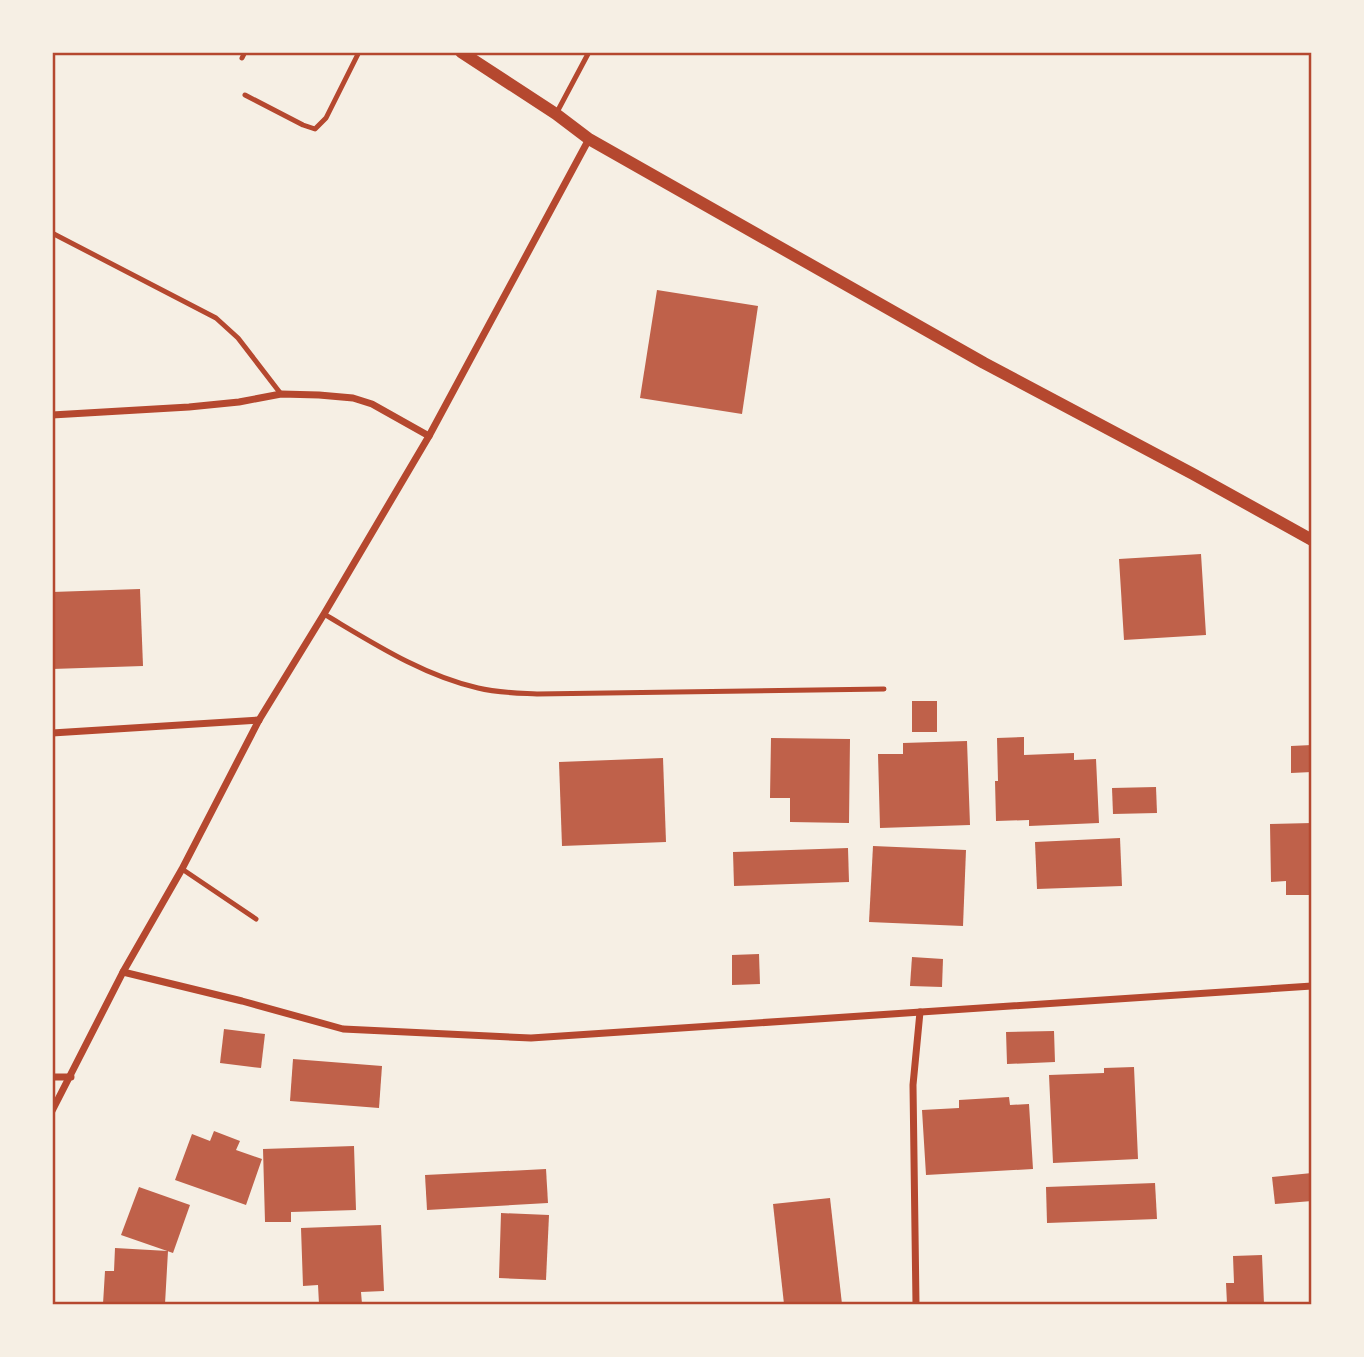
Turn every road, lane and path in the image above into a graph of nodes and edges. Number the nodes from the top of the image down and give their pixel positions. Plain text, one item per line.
1 (359, 52) edge
2 (461, 52) edge
3 (589, 52) edge
4 (245, 95) dead end
5 (556, 114) junction
6 (589, 139) junction
7 (52, 233) edge
8 (282, 394) junction
9 (52, 415) edge
10 (429, 436) junction
11 (1311, 540) edge
12 (324, 614) junction
13 (884, 690) dead end
14 (258, 720) junction
15 (52, 733) edge
16 (182, 869) junction
17 (256, 919) dead end
18 (123, 972) junction
19 (1311, 986) edge
20 (920, 1012) junction
21 (52, 1077) edge
22 (71, 1077) junction
23 (52, 1111) edge
24 (916, 1304) edge

1 - 4 lane
2 - 5 street
3 - 5 lane
5 - 6 street
6 - 10 street
6 - 11 street
7 - 8 lane
8 - 9 street
8 - 10 street
10 - 12 street
12 - 13 lane
12 - 14 street
14 - 15 street
14 - 16 street
16 - 17 lane
16 - 18 street
18 - 20 street
18 - 22 street
19 - 20 street
20 - 24 street
21 - 22 street
22 - 23 street

